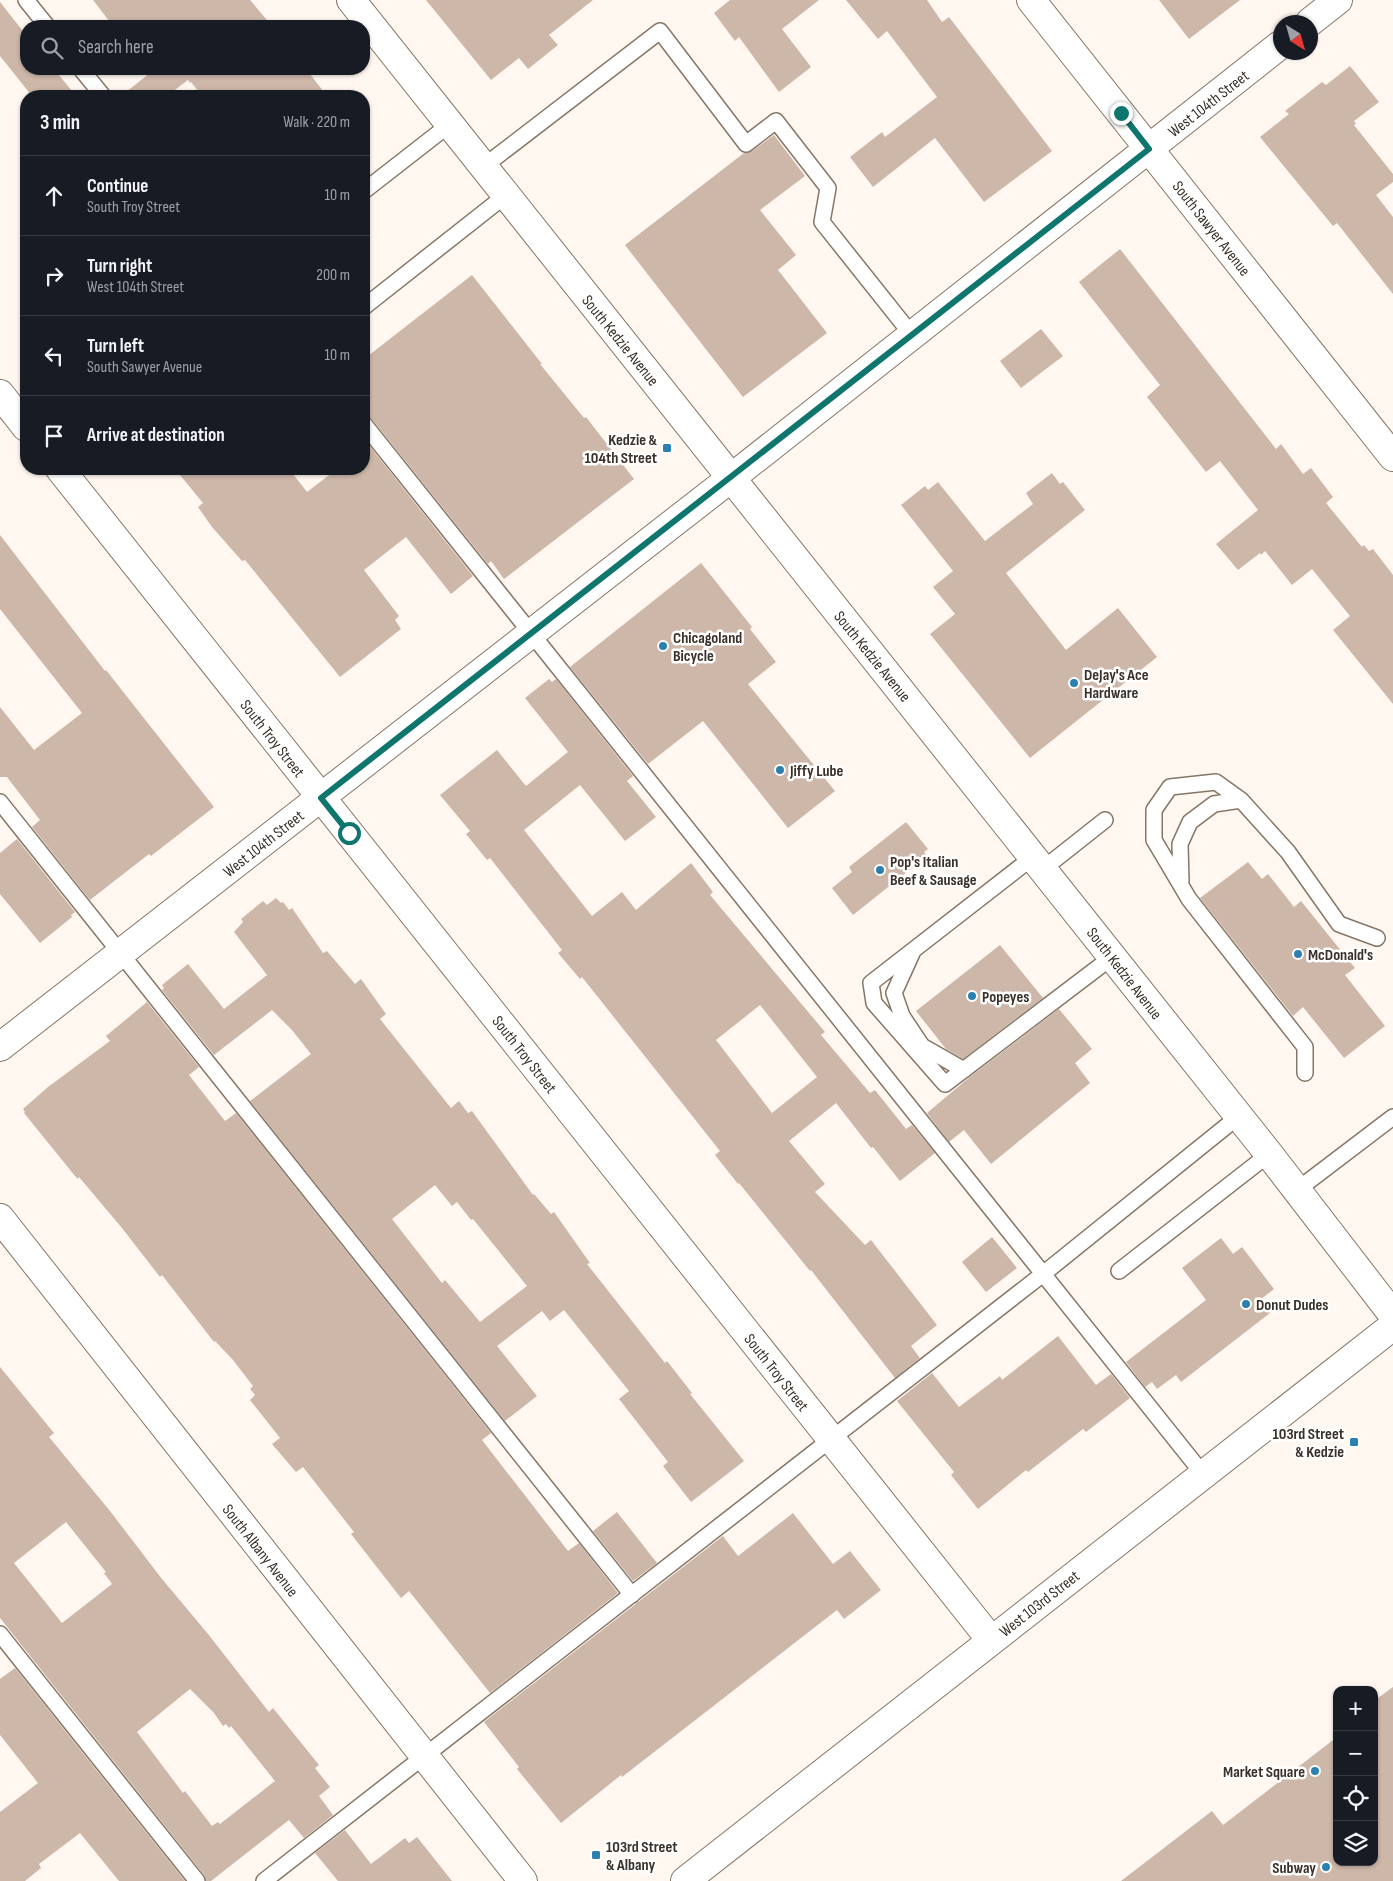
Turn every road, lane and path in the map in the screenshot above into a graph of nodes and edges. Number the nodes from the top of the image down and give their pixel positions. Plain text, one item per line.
1 (26, 0) edge
2 (352, 0) edge
3 (1031, 0) edge
4 (1338, 0) edge
5 (1318, 16) edge
6 (42, 20) edge
7 (368, 20) edge
8 (370, 23) edge
9 (1273, 52) edge
10 (86, 75) edge
11 (98, 90) edge
12 (450, 124) junction
13 (1149, 149) junction
14 (483, 167) junction
15 (370, 186) edge
16 (506, 195) junction
17 (370, 302) edge
18 (912, 335) junction
19 (0, 394) edge
20 (20, 419) edge
21 (370, 432) edge
22 (1393, 456) edge
23 (65, 475) edge
24 (731, 478) junction
25 (530, 634) junction
26 (321, 798) junction
27 (1241, 800) junction
28 (0, 802) edge
29 (1105, 820) dead end
30 (1038, 863) junction
31 (1180, 882) junction
32 (1377, 938) dead end
33 (913, 950) junction
34 (120, 953) junction
35 (1112, 956) junction
36 (0, 1047) edge
37 (964, 1070) junction
38 (1305, 1073) dead end
39 (1239, 1116) junction
40 (1393, 1117) edge
41 (1269, 1154) junction
42 (1298, 1190) junction
43 (0, 1218) edge
44 (1119, 1271) dead end
45 (1043, 1274) junction
46 (1393, 1314) edge
47 (1393, 1326) edge
48 (831, 1439) junction
49 (1203, 1474) junction
50 (632, 1594) junction
51 (0, 1634) edge
52 (991, 1640) junction
53 (424, 1757) junction
54 (197, 1881) edge
55 (264, 1881) edge
56 (523, 1881) edge
57 (685, 1881) edge

1 - 6 lane
2 - 7 street, South Kedzie Avenue
3 - 13 street, South Sawyer Avenue
4 - 5 street
8 - 12 street, South Kedzie Avenue
9 - 13 street, West 104th Street
10 - 11 lane
12 - 14 street, South Kedzie Avenue
12 - 15 lane
13 - 18 street, West 104th Street
13 - 22 street, South Sawyer Avenue
14 - 16 street, South Kedzie Avenue
14 - 18 lane
16 - 17 lane
16 - 24 street, South Kedzie Avenue
18 - 24 street, West 104th Street
19 - 20 street
21 - 25 lane
23 - 26 street, South Troy Street
24 - 25 street, West 104th Street
24 - 30 street, South Kedzie Avenue
25 - 26 street, West 104th Street
25 - 45 lane
26 - 34 street, West 104th Street
26 - 48 street, South Troy Street
27 - 31 lane
27 - 31 lane
27 - 32 lane
28 - 34 lane
29 - 30 lane
30 - 33 lane
30 - 35 street, South Kedzie Avenue
31 - 38 lane
33 - 37 lane
33 - 37 lane
34 - 36 street, West 104th Street
34 - 50 lane
35 - 37 lane
35 - 39 street, South Kedzie Avenue
39 - 41 street, South Kedzie Avenue
39 - 45 lane
40 - 42 lane
41 - 42 street, South Kedzie Avenue
41 - 44 lane
42 - 46 street, South Kedzie Avenue
43 - 53 street, South Albany Avenue
45 - 48 lane
45 - 49 lane
47 - 49 street, West 103rd Street
48 - 50 lane
48 - 52 street, South Troy Street
49 - 52 street, West 103rd Street
50 - 53 lane
51 - 54 lane
52 - 57 street, West 103rd Street
53 - 55 lane
53 - 56 street, South Albany Avenue

